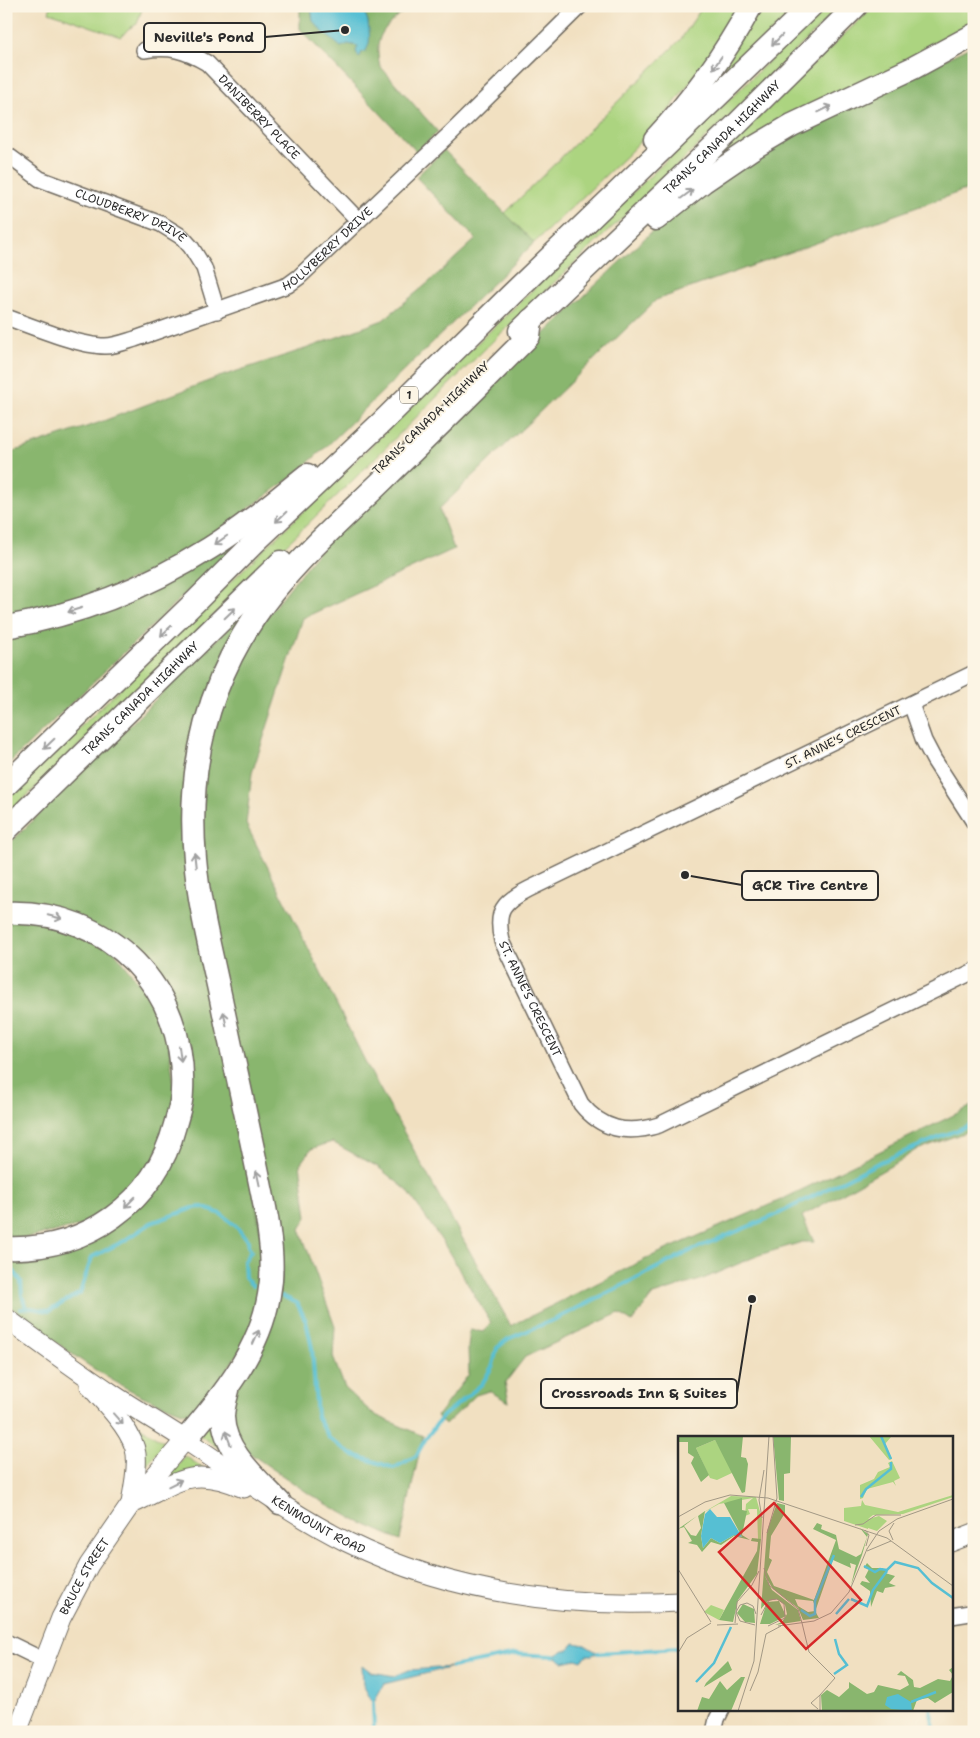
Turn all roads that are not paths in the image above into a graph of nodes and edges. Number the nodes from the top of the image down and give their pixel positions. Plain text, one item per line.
1 (580, 6) edge
2 (751, 6) edge
3 (811, 6) edge
4 (856, 6) edge
5 (974, 35) edge
6 (144, 50) dead end
7 (6, 154) edge
8 (358, 220) junction
9 (504, 301) junction
10 (217, 311) junction
11 (536, 315) junction
12 (7, 320) edge
13 (6, 627) edge
14 (974, 673) edge
15 (911, 704) junction
16 (6, 785) edge
17 (974, 822) edge
18 (6, 830) edge
19 (6, 913) edge
20 (974, 971) edge
21 (6, 1248) edge
22 (6, 1318) edge
23 (75, 1368) junction
24 (231, 1379) junction
25 (185, 1440) junction
26 (280, 1503) junction
27 (131, 1504) junction
28 (974, 1534) edge
29 (952, 1542) edge
30 (678, 1602) edge
31 (970, 1613) dead end
32 (952, 1616) edge
33 (6, 1642) edge
34 (44, 1661) junction
35 (722, 1710) edge
36 (17, 1732) edge
37 (714, 1732) edge

1 - 8 street, HOLLYBERRY DRIVE
2 -> 9 highway
3 -> 9 highway, 1
4 - 11 highway, TRANS CANADA HIGHWAY
11 -> 5 highway
6 - 8 street, DANIBERRY PLACE
7 - 10 street, CLOUDBERRY DRIVE
8 - 10 street, HOLLYBERRY DRIVE
9 -> 13 highway
9 -> 16 highway, 1
10 - 12 street, HOLLYBERRY DRIVE
18 -> 11 highway, TRANS CANADA HIGHWAY
24 -> 11 highway
14 - 15 street, ST. ANNE'S CRESCENT
15 - 17 street, ST. ANNE'S CRESCENT
15 - 20 street, ST. ANNE'S CRESCENT
19 -> 21 highway
22 - 23 main road, KENMOUNT ROAD
23 - 25 main road, KENMOUNT ROAD
23 -> 27 main road
24 - 25 highway
26 -> 24 highway
25 - 26 main road, KENMOUNT ROAD
25 - 27 main road, BRUCE STREET
27 -> 26 main road
26 - 30 main road, KENMOUNT ROAD
27 - 34 main road, BRUCE STREET
28 - 29 main road
31 - 32 street
33 - 34 street
34 - 36 main road, BRUCE STREET
35 - 37 street

